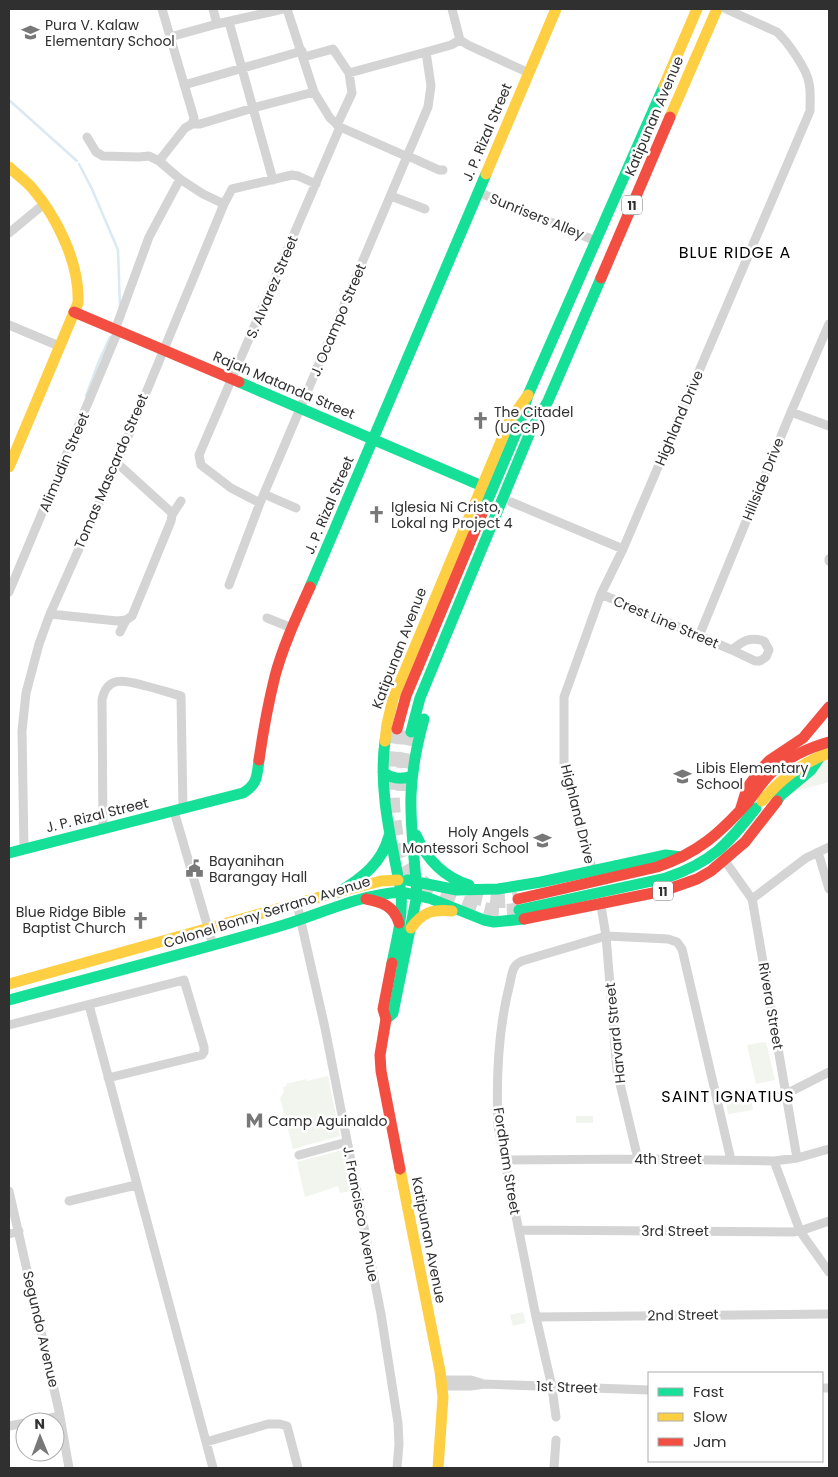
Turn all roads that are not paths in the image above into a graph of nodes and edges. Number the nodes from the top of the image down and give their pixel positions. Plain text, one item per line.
1 (162, 9) edge
2 (213, 9) edge
3 (283, 9) edge
4 (288, 9) edge
5 (452, 9) edge
6 (556, 9) edge
7 (696, 9) edge
8 (717, 9) edge
9 (726, 9) edge
10 (229, 22) junction
11 (217, 24) junction
12 (170, 37) junction
13 (460, 40) junction
14 (426, 52) junction
15 (303, 54) junction
16 (242, 68) junction
17 (349, 73) junction
18 (529, 73) junction
19 (184, 85) junction
20 (314, 92) junction
21 (253, 108) junction
22 (192, 124) junction
23 (339, 126) junction
24 (87, 137) dead end
25 (408, 157) junction
26 (159, 160) junction
27 (9, 167) edge
28 (443, 170) dead end
29 (180, 179) junction
30 (273, 180) junction
31 (316, 184) junction
32 (478, 192) junction
33 (391, 196) junction
34 (44, 204) junction
35 (224, 204) junction
36 (425, 209) dead end
37 (9, 233) edge
38 (596, 241) junction
39 (74, 312) junction
40 (829, 324) edge
41 (9, 325) edge
42 (116, 330) junction
43 (59, 346) junction
44 (162, 350) junction
45 (232, 380) junction
46 (528, 394) junction
47 (548, 401) junction
48 (301, 409) junction
49 (790, 412) junction
50 (829, 426) edge
51 (374, 438) junction
52 (117, 463) junction
53 (9, 467) edge
54 (482, 486) junction
55 (262, 498) junction
56 (181, 501) dead end
57 (512, 502) junction
58 (296, 508) dead end
59 (172, 516) junction
60 (623, 549) junction
61 (229, 584) dead end
62 (9, 592) edge
63 (601, 594) junction
64 (50, 614) junction
65 (267, 618) dead end
66 (126, 620) junction
67 (292, 628) junction
68 (120, 632) dead end
69 (699, 636) junction
70 (732, 650) dead end
71 (829, 707) edge
72 (397, 729) tunnel mouth
73 (411, 732) tunnel mouth
74 (829, 742) edge
75 (829, 753) edge
76 (383, 772) junction
77 (412, 776) junction
78 (411, 788) junction
79 (383, 789) junction
80 (748, 807) junction
81 (178, 810) junction
82 (411, 820) junction
83 (103, 830) junction
84 (389, 832) junction
85 (829, 847) edge
86 (24, 849) junction
87 (818, 852) junction
88 (9, 853) edge
89 (681, 858) junction
90 (725, 861) junction
91 (593, 871) junction
92 (398, 880) junction
93 (416, 881) junction
94 (829, 888) edge
95 (498, 889) junction
96 (339, 892) junction
97 (400, 892) junction
98 (417, 895) junction
99 (361, 898) junction
100 (752, 899) junction
101 (296, 904) junction
102 (601, 906) dead end
103 (464, 912) junction
104 (300, 921) junction
105 (405, 927) junction
106 (208, 928) junction
107 (606, 936) junction
108 (213, 945) junction
109 (9, 984) edge
110 (9, 1000) edge
111 (89, 1005) junction
112 (9, 1026) edge
113 (829, 1072) edge
114 (108, 1078) junction
115 (786, 1094) junction
116 (347, 1142) junction
117 (829, 1149) edge
118 (299, 1154) dead end
119 (798, 1158) junction
120 (638, 1159) junction
121 (505, 1160) junction
122 (731, 1160) junction
123 (774, 1161) junction
124 (136, 1185) junction
125 (9, 1191) edge
126 (68, 1202) dead end
127 (829, 1222) edge
128 (519, 1230) junction
129 (19, 1231) junction
130 (800, 1231) junction
131 (9, 1234) edge
132 (829, 1272) edge
133 (829, 1314) edge
134 (536, 1317) junction
135 (442, 1383) junction
136 (552, 1386) junction
137 (648, 1390) edge
138 (59, 1412) edge
139 (556, 1417) dead end
140 (556, 1440) dead end
141 (206, 1442) junction
142 (65, 1445) edge
143 (69, 1468) edge
144 (213, 1468) edge
145 (298, 1468) edge
146 (397, 1468) edge
147 (438, 1468) edge
148 (554, 1468) edge

1 - 12 street
2 - 11 street
3 - 10 street
4 - 15 street
5 - 13 street
6 - 18 main road, J. P. Rizal Street
7 - 38 main road, Katipunan Avenue / 11
8 - 47 main road, Katipunan Avenue / 11
9 - 60 street, Highland Drive
10 - 11 street
10 - 16 street
11 - 12 street
12 - 19 street
13 - 14 street
13 - 18 street
14 - 17 street
14 - 25 street, J. Ocampo Street
15 - 16 street
15 - 17 street
15 - 20 street
16 - 19 street
16 - 21 street
17 - 23 street, S. Alvarez Street
18 - 32 main road, J. P. Rizal Street
19 - 22 street
20 - 21 street
20 - 23 street
21 - 22 street
21 - 30 street
22 - 26 street
23 - 25 street
23 - 31 street, S. Alvarez Street
24 - 26 street
25 - 28 street
25 - 33 street, J. Ocampo Street
26 - 29 street
27 - 34 main road
29 - 35 street
29 - 42 street, Alimudin Street
30 - 31 street, Tomas Mascardo Street
30 - 35 street, Tomas Mascardo Street
31 - 45 street, S. Alvarez Street
32 - 38 street, Sunrisers Alley
32 - 51 main road, J. P. Rizal Street
33 - 36 street
33 - 48 street, J. Ocampo Street
34 - 37 street
34 - 39 main road
35 - 44 street, Tomas Mascardo Street
38 - 46 main road, Katipunan Avenue / 11
39 - 42 main road, Rajah Matanda Street
39 - 43 main road
40 - 49 street, Hillside Drive
41 - 43 street
42 - 44 main road, Rajah Matanda Street
42 - 62 street, Alimudin Street
43 - 53 main road
44 - 45 main road, Rajah Matanda Street
44 - 52 street, Tomas Mascardo Street
45 - 48 main road, Rajah Matanda Street
45 - 55 street, S. Alvarez Street
46 - 54 main road, Katipunan Avenue / 11
46 - 72 main road, Katipunan Avenue / 11
47 - 57 main road, Katipunan Avenue / 11
47 - 73 main road, Katipunan Avenue / 11
48 - 51 main road, Rajah Matanda Street
48 - 55 street, J. Ocampo Street
49 - 50 street
49 - 69 street, Hillside Drive
51 - 54 main road, Rajah Matanda Street
51 - 67 main road, J. P. Rizal Street
52 - 59 street
52 - 64 street, Tomas Mascardo Street
54 - 76 main road, Katipunan Avenue / 11
55 - 58 street
55 - 61 street, J. Ocampo Street
56 - 59 street
57 - 60 street
57 - 77 main road, Katipunan Avenue / 11
59 - 66 street
60 - 63 street, Highland Drive
63 - 69 street, Crest Line Street
63 - 91 street, Highland Drive
64 - 66 street
64 - 86 street, Tomas Mascardo Street
65 - 67 street
66 - 68 street
67 - 81 main road, J. P. Rizal Street
69 - 70 street, Crest Line Street
71 - 80 main road, 11
74 - 80 main road, 11, bridge
74 - 90 main road, Colonel Bonny Serrano Avenue / 11
75 - 80 main road, 11, bridge
76 - 77 main road
76 - 79 main road, Katipunan Avenue / 11
77 - 78 main road, Katipunan Avenue / 11
78 - 79 main road
78 - 82 main road, Katipunan Avenue / 11
79 - 84 main road, Katipunan Avenue / 11
80 - 89 main road, 11
80 - 89 main road, 11
81 - 83 main road, J. P. Rizal Street
81 - 83 street
81 - 106 street
82 - 93 main road, Katipunan Avenue / 11
82 - 95 main road
83 - 86 main road, J. P. Rizal Street
84 - 92 main road, Katipunan Avenue / 11
84 - 96 main road
85 - 87 street
86 - 88 main road, J. P. Rizal Street
87 - 94 street
87 - 100 street
89 - 91 main road, Colonel Bonny Serrano Avenue
90 - 100 street, Rivera Street
90 - 103 main road, Colonel Bonny Serrano Avenue / 11
91 - 95 main road, Colonel Bonny Serrano Avenue
92 - 93 main road, Colonel Bonny Serrano Avenue
92 - 96 main road, Colonel Bonny Serrano Avenue
92 - 97 main road, Katipunan Avenue / 11
93 - 95 main road, Colonel Bonny Serrano Avenue
93 - 98 main road, Katipunan Avenue / 11
96 - 101 main road, Colonel Bonny Serrano Avenue
97 - 98 main road, Colonel Bonny Serrano Avenue / 11
97 - 99 main road, Colonel Bonny Serrano Avenue
97 - 105 main road, Katipunan Avenue
98 - 103 main road, Colonel Bonny Serrano Avenue / 11
98 - 105 main road, Katipunan Avenue
99 - 104 main road, Colonel Bonny Serrano Avenue
99 - 105 main road
100 - 115 street, Rivera Street
101 - 104 street, J. Francisco Avenue
101 - 106 main road, Colonel Bonny Serrano Avenue
102 - 107 street, Harvard Street
103 - 105 main road
104 - 108 main road, Colonel Bonny Serrano Avenue
104 - 116 street, J. Francisco Avenue
105 - 135 main road, Katipunan Avenue
106 - 108 street
106 - 109 main road, Colonel Bonny Serrano Avenue
107 - 120 street, Harvard Street
107 - 121 street, Fordham Street
107 - 122 street, Fordham Street
108 - 110 main road, Colonel Bonny Serrano Avenue
111 - 112 street
111 - 114 street
111 - 114 street
113 - 115 street
114 - 124 street
115 - 119 street, Rivera Street
116 - 118 street
116 - 146 street, J. Francisco Avenue
117 - 119 street, 4th Street
119 - 123 street, 4th Street
120 - 121 street, 4th Street
120 - 122 street, 4th Street
121 - 128 street, Fordham Street
122 - 123 street, 4th Street
123 - 130 street
124 - 126 street
124 - 141 street
125 - 129 street, Segundo Avenue
127 - 130 street, 3rd Street
128 - 130 street, 3rd Street
128 - 134 street, Fordham Street
129 - 131 street
129 - 138 street, Segundo Avenue
130 - 132 street
133 - 134 street, 2nd Street
134 - 136 street, Fordham Street
135 - 136 street, 1st Street
135 - 147 main road, Katipunan Avenue
136 - 137 street, 1st Street
136 - 139 street, Fordham Street
140 - 148 street
141 - 144 street
141 - 145 street
142 - 143 street, Segundo Avenue

